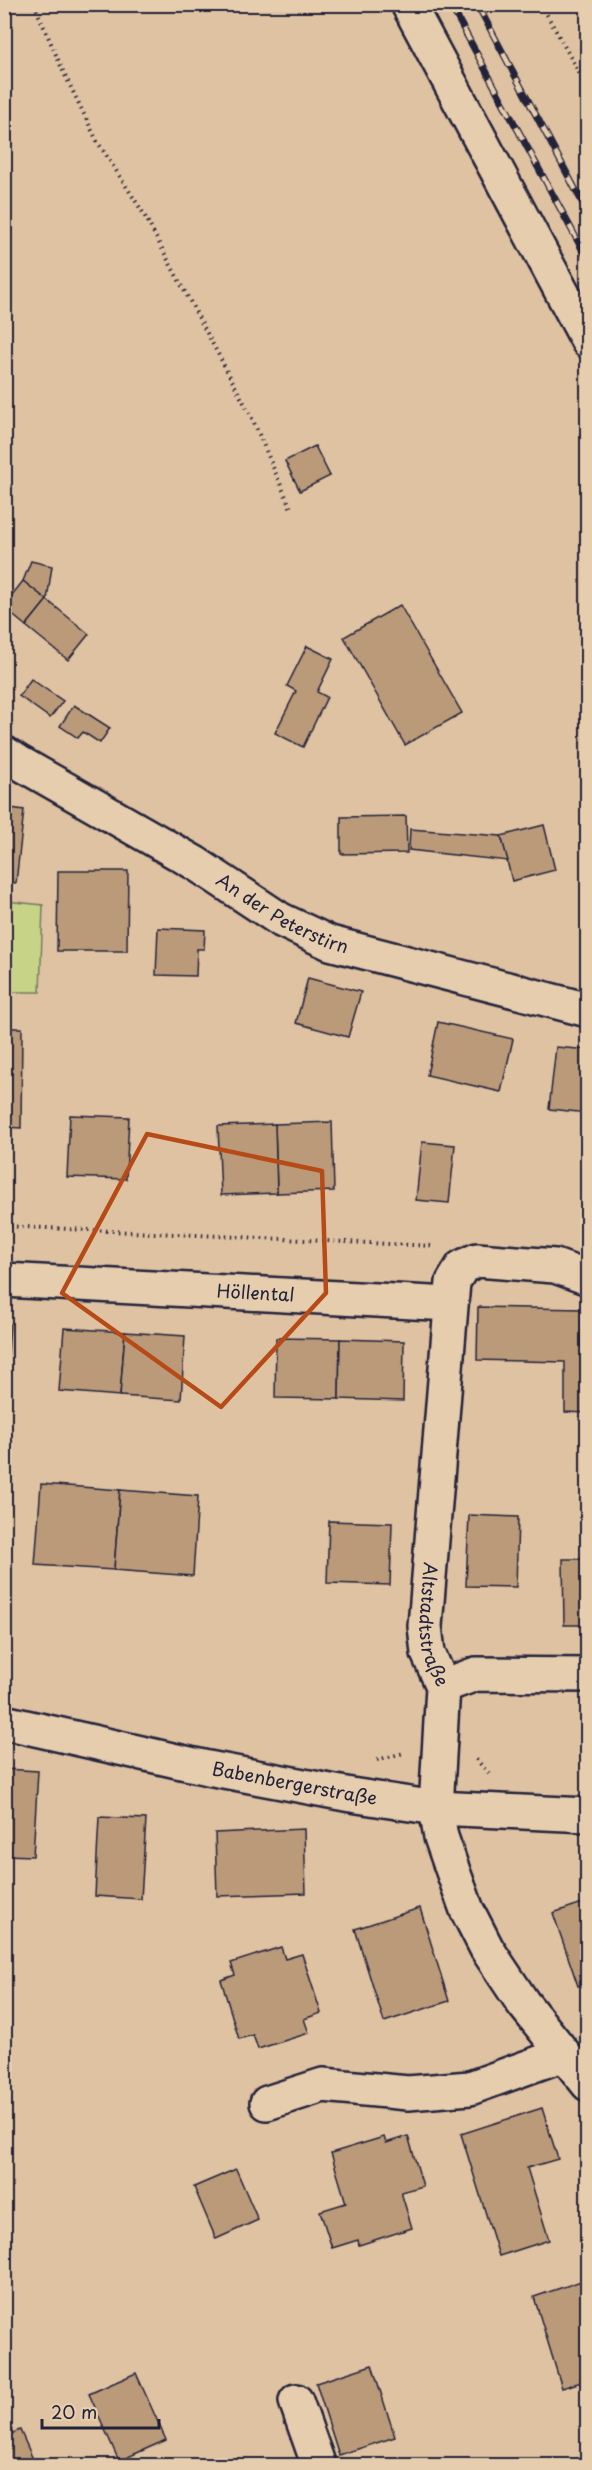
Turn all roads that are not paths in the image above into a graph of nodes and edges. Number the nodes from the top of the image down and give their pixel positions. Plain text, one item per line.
1 (408, 4) edge
2 (588, 340) edge
3 (4, 753) edge
4 (588, 1010) edge
5 (588, 1278) edge
6 (4, 1280) edge
7 (450, 1304) junction
8 (588, 1674) edge
9 (443, 1686) junction
10 (4, 1722) edge
11 (436, 1808) junction
12 (588, 1815) edge
13 (564, 2054) junction
14 (588, 2084) edge
15 (267, 2103) dead end
16 (296, 2401) dead end
17 (320, 2466) edge

1 - 2 street
3 - 4 street, An der Peterstirn
5 - 7 street
6 - 7 street, Höllental
7 - 9 street, Altstadtstraße
8 - 9 street
9 - 11 street, Altstadtstraße
10 - 11 street, Babenbergerstraße
11 - 12 street, Babenbergerstraße
11 - 13 street, Altstadtstraße
13 - 14 street, Altstadtstraße
13 - 15 street
16 - 17 street

